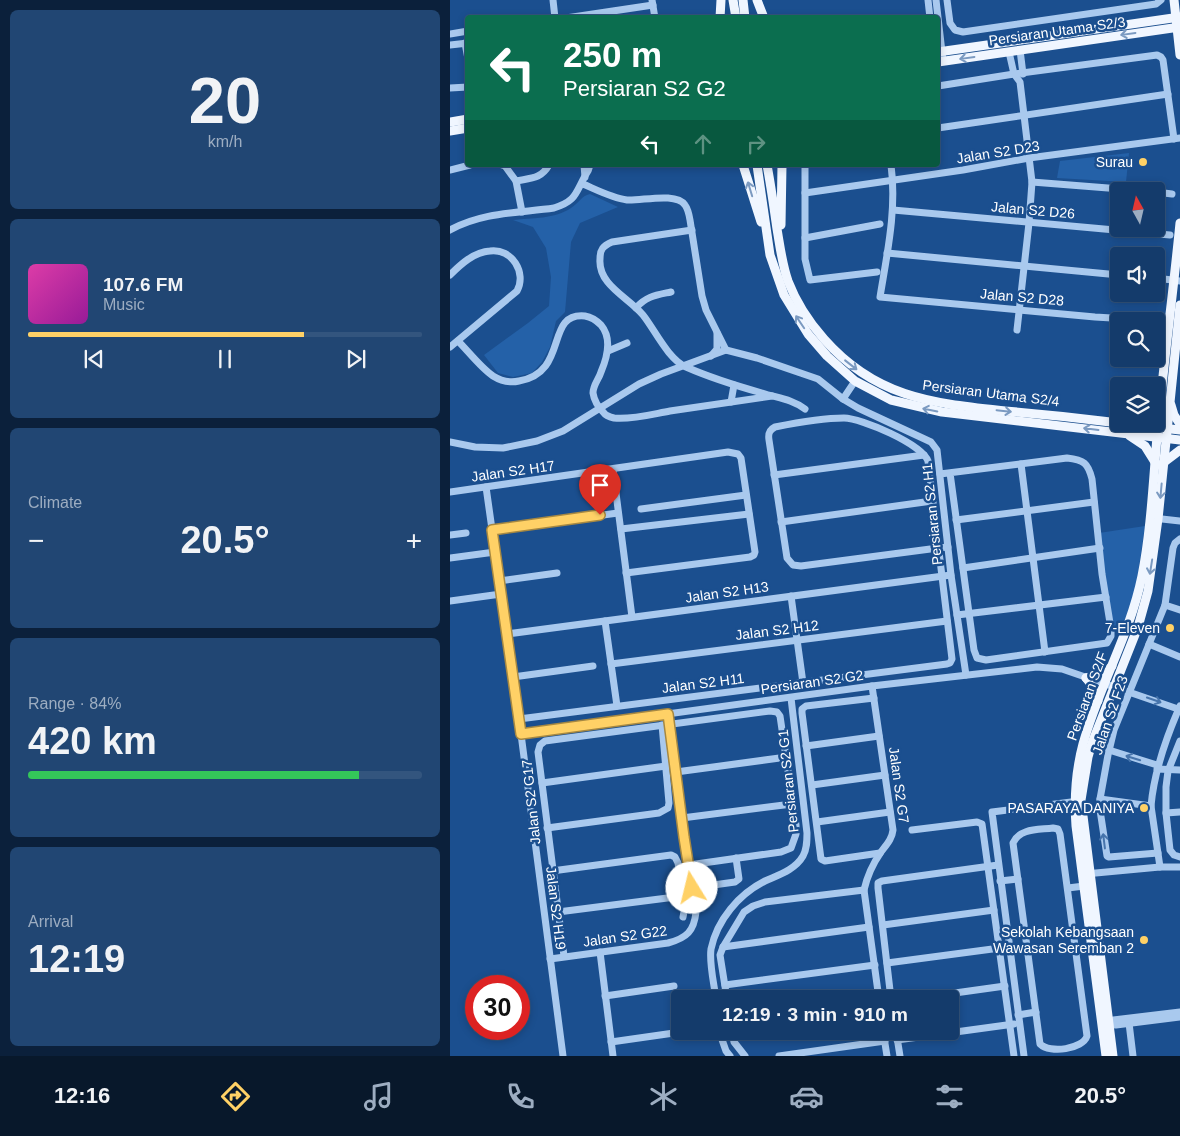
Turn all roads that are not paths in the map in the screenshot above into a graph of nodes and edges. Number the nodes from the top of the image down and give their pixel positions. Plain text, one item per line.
1 (553, 0) edge
2 (721, 0) edge
3 (733, 0) edge
4 (743, 0) edge
5 (758, 0) edge
6 (928, 0) edge
7 (936, 0) edge
8 (947, 0) edge
9 (1161, 1) edge
10 (652, 3) edge
11 (1174, 3) edge
12 (556, 15) edge
13 (583, 15) edge
14 (720, 15) edge
15 (736, 15) edge
16 (745, 15) edge
17 (763, 15) edge
18 (930, 15) edge
19 (937, 15) edge
20 (1165, 20) junction
21 (1178, 22) edge
22 (465, 32) edge
23 (450, 34) edge
24 (465, 43) edge
25 (450, 46) edge
26 (1020, 50) junction
27 (940, 52) edge
28 (1009, 52) junction
29 (1180, 56) edge
30 (940, 62) edge
31 (1024, 72) junction
32 (1014, 74) junction
33 (1020, 82) junction
34 (940, 86) edge
35 (465, 87) edge
36 (450, 88) edge
37 (1168, 94) junction
38 (1024, 115) junction
39 (465, 120) edge
40 (450, 122) edge
41 (465, 128) edge
42 (940, 128) edge
43 (450, 131) edge
44 (1173, 139) edge
45 (1029, 158) junction
46 (465, 166) edge
47 (504, 167) edge
48 (549, 167) edge
49 (584, 167) edge
50 (590, 167) edge
51 (744, 167) edge
52 (757, 167) edge
53 (767, 167) edge
54 (782, 167) edge
55 (805, 167) edge
56 (891, 167) edge
57 (450, 170) edge
58 (584, 180) junction
59 (893, 180) junction
60 (516, 181) junction
61 (1032, 182) junction
62 (1110, 188) edge
63 (1165, 193) edge
64 (804, 194) junction
65 (1172, 194) dead end
66 (893, 210) junction
67 (522, 212) junction
68 (1029, 223) junction
69 (1180, 223) edge
70 (880, 224) dead end
71 (450, 230) edge
72 (692, 230) junction
73 (1170, 236) dead end
74 (805, 238) junction
75 (769, 246) junction
76 (781, 251) junction
77 (887, 253) junction
78 (1024, 265) junction
79 (878, 272) dead end
80 (1110, 274) edge
81 (450, 275) edge
82 (1174, 280) edge
83 (671, 292) dead end
84 (1180, 305) edge
85 (636, 308) junction
86 (1019, 309) junction
87 (1110, 318) edge
88 (716, 330) junction
89 (1017, 330) dead end
90 (458, 341) junction
91 (627, 343) dead end
92 (450, 347) edge
93 (726, 350) junction
94 (608, 351) junction
95 (711, 356) junction
96 (684, 366) junction
97 (1165, 377) edge
98 (855, 381) junction
99 (734, 385) junction
100 (1165, 388) edge
101 (772, 396) junction
102 (843, 399) junction
103 (731, 402) junction
104 (1165, 407) edge
105 (600, 409) junction
106 (804, 409) dead end
107 (1110, 422) edge
108 (1180, 424) edge
109 (1180, 430) edge
110 (1159, 432) edge
111 (1162, 433) junction
112 (1126, 434) junction
113 (1180, 440) edge
114 (450, 442) edge
115 (1180, 450) edge
116 (924, 455) junction
117 (1159, 463) junction
118 (1021, 464) junction
119 (613, 470) junction
120 (950, 473) junction
121 (940, 474) junction
122 (774, 475) junction
123 (486, 487) junction
124 (450, 492) edge
125 (746, 495) junction
126 (932, 501) junction
127 (1094, 502) junction
128 (641, 509) dead end
129 (1027, 511) junction
130 (618, 513) junction
131 (749, 514) junction
132 (1154, 519) junction
133 (956, 520) junction
134 (781, 522) junction
135 (1180, 522) edge
136 (620, 529) junction
137 (492, 530) junction
138 (466, 533) dead end
139 (450, 535) edge
140 (1180, 539) edge
141 (948, 547) junction
142 (938, 548) junction
143 (1100, 548) junction
144 (495, 552) junction
145 (450, 558) edge
146 (1032, 558) junction
147 (963, 568) junction
148 (557, 572) dead end
149 (626, 573) junction
150 (951, 575) junction
151 (942, 576) junction
152 (499, 581) junction
153 (501, 594) junction
154 (791, 596) junction
155 (1106, 597) junction
156 (450, 601) edge
157 (1038, 605) junction
158 (1166, 605) junction
159 (1180, 610) edge
160 (964, 615) junction
161 (632, 617) junction
162 (605, 621) junction
163 (947, 622) junction
164 (506, 634) junction
165 (797, 640) junction
166 (1149, 644) junction
167 (1045, 652) junction
168 (1180, 657) edge
169 (611, 664) junction
170 (593, 666) dead end
171 (1112, 666) junction
172 (966, 675) junction
173 (513, 677) junction
174 (1086, 678) junction
175 (803, 683) junction
176 (872, 686) junction
177 (1109, 686) junction
178 (1130, 692) junction
179 (791, 698) junction
180 (874, 698) junction
181 (1098, 701) junction
182 (617, 706) junction
183 (1179, 707) edge
184 (668, 714) junction
185 (519, 721) junction
186 (666, 725) junction
187 (521, 734) junction
188 (879, 736) junction
189 (1180, 741) edge
190 (806, 746) junction
191 (1109, 750) junction
192 (787, 757) junction
193 (666, 766) junction
194 (1157, 767) junction
195 (1180, 770) edge
196 (1168, 771) junction
197 (676, 772) junction
198 (885, 775) junction
199 (542, 783) junction
200 (812, 785) junction
201 (1100, 799) junction
202 (1078, 801) junction
203 (792, 804) junction
204 (1152, 806) junction
205 (890, 812) junction
206 (1180, 812) edge
207 (1166, 813) junction
208 (682, 818) junction
209 (817, 822) junction
210 (547, 828) junction
211 (912, 830) dead end
212 (880, 853) junction
213 (1158, 853) junction
214 (1180, 857) edge
215 (736, 858) junction
216 (689, 865) junction
217 (998, 865) junction
218 (988, 866) junction
219 (1180, 866) edge
220 (1160, 867) junction
221 (552, 871) junction
222 (1086, 874) junction
223 (1018, 879) junction
224 (1000, 882) junction
225 (1084, 886) junction
226 (692, 888) junction
227 (1068, 888) junction
228 (864, 890) junction
229 (683, 896) junction
230 (994, 910) junction
231 (558, 912) junction
232 (683, 917) dead end
233 (882, 925) junction
234 (870, 927) junction
235 (723, 947) junction
236 (1000, 948) junction
237 (600, 952) junction
238 (564, 956) junction
239 (550, 959) junction
240 (887, 963) junction
241 (874, 965) junction
242 (725, 985) junction
243 (674, 986) dead end
244 (1005, 986) junction
245 (1098, 989) junction
246 (715, 990) edge
247 (726, 990) edge
248 (878, 990) edge
249 (890, 990) edge
250 (1082, 991) junction
251 (959, 992) edge
252 (605, 996) junction
253 (1036, 1012) junction
254 (1180, 1012) edge
255 (1018, 1015) junction
256 (1180, 1017) edge
257 (1106, 1023) junction
258 (1129, 1023) junction
259 (1020, 1024) junction
260 (1010, 1025) junction
261 (959, 1032) edge
262 (671, 1033) edge
263 (722, 1040) edge
264 (734, 1040) edge
265 (898, 1040) edge
266 (884, 1041) joint
267 (611, 1042) junction
268 (563, 1056) edge
269 (613, 1056) edge
270 (730, 1056) edge
271 (745, 1056) edge
272 (779, 1056) edge
273 (887, 1056) edge
274 (900, 1056) edge
275 (1014, 1056) edge
276 (1024, 1056) edge
277 (1106, 1056) edge
278 (1113, 1056) edge
279 (1133, 1056) edge

1 - 12 street
2 - 14 main road
3 - 15 main road
4 - 16 main road
5 - 17 main road
6 - 18 street
7 - 19 street
8 - 9 street
10 - 13 street
11 - 20 main road
11 - 21 main road
20 - 21 main road, Persiaran Utama S2/3
20 - 27 main road, Persiaran Utama S2/3
21 -> 26 main road, Persiaran Utama S2/3
21 - 29 main road
22 - 23 street
24 - 25 street
26 - 28 main road, Persiaran Utama S2/3
26 - 31 street
27 - 30 street
28 -> 30 main road, Persiaran Utama S2/3
28 - 32 street
31 - 32 street
31 - 33 street
31 - 37 street
32 - 33 street
32 - 34 street
33 - 38 street
35 - 36 street
37 - 38 street
37 - 44 street
38 - 42 street
38 - 45 street
39 - 40 main road
41 - 43 main road
44 - 45 street, Jalan S2 D23
45 - 59 street, Jalan S2 D23
45 - 61 street
46 - 57 street
47 - 60 street
48 - 60 street
49 - 58 street
50 - 58 street
75 -> 51 main road
52 - 75 main road
53 - 76 main road, Persiaran Utama S2/4
54 - 76 main road
55 - 64 street
56 - 59 street
58 - 67 street
58 - 72 street
59 - 64 street, Jalan S2 D23
59 - 66 street
60 - 67 street
61 - 62 street
61 - 68 street
63 - 65 street
64 - 74 street
66 - 68 street, Jalan S2 D26
66 - 77 street
67 - 71 street
68 - 73 street, Jalan S2 D26
68 - 78 street
69 - 82 main road
70 - 74 street
72 - 85 street
72 - 88 street
74 - 79 street
98 -> 75 main road
76 -> 107 main road, Persiaran Utama S2/4
77 - 78 street
77 - 86 street, Jalan S2 D28
78 - 80 street
78 - 86 street
81 - 90 street
82 - 97 main road
83 - 85 street
84 - 100 main road
85 - 96 street
86 - 87 street, Jalan S2 D28
86 - 89 street
88 - 93 street
88 - 95 street
90 - 92 street
90 - 94 street
91 - 94 street
93 - 95 street
93 - 102 street, Persiaran S2 H1
94 - 105 street
95 - 96 street
96 - 99 street
96 - 105 street
98 - 102 street
112 -> 98 main road
99 - 101 street
99 - 103 street
101 - 103 street
101 - 106 street
102 - 121 street, Persiaran S2 H1
103 - 105 street
104 - 108 main road
105 - 114 street
109 - 111 main road
110 - 111 main road
111 - 112 main road
111 - 113 main road
111 - 117 main road, Persiaran S2/F
112 - 117 main road
115 - 117 main road
116 - 122 street
116 - 122 street
116 - 126 street
117 - 132 main road, Persiaran S2/F
118 - 120 street
118 - 127 street
118 - 129 street
119 - 123 street, Jalan S2 H17
119 - 125 street, Jalan S2 H17
119 - 130 street
120 - 121 street
120 - 133 street
121 - 141 street, Persiaran S2 H1
122 - 134 street
123 - 124 street, Jalan S2 H17
123 - 137 street
125 - 128 street
125 - 131 street
126 - 134 street
126 - 142 street
127 - 129 street
127 - 143 street
129 - 133 street
129 - 146 street
130 - 136 street
130 - 137 street
131 - 136 street
131 - 149 street
132 - 135 street
132 - 171 main road, Persiaran S2/F
132 -> 177 main road, Persiaran S2/F
133 - 147 street
134 - 142 street
136 - 149 street
137 - 144 street
138 - 139 street
140 - 158 street, Jalan S2 F23
141 - 142 street
141 - 150 street, Persiaran S2 H1
142 - 151 street
143 - 146 street
143 - 155 street
144 - 145 street
144 - 152 street
146 - 147 street
146 - 157 street
147 - 160 street
148 - 152 street
149 - 161 street
150 - 151 street, Jalan S2 H13
150 - 160 street, Persiaran S2 H1
151 - 154 street, Jalan S2 H13
151 - 163 street
152 - 153 street
153 - 156 street
153 - 164 street
154 - 161 street, Jalan S2 H13
154 - 165 street
155 - 157 street
155 - 167 street
157 - 160 street
157 - 167 street
158 - 159 street
158 - 166 street, Jalan S2 F23
160 - 167 street
160 - 172 street, Persiaran S2 H1
161 - 162 street, Jalan S2 H13
162 - 164 street, Jalan S2 H13
162 - 169 street
163 - 165 street, Jalan S2 H12
163 - 175 street, Jalan S2 H11
164 - 173 street
165 - 169 street, Jalan S2 H12
165 - 175 street
166 - 168 street
166 - 178 street, Jalan S2 F23
169 - 182 street
170 - 173 street
171 - 174 main road
171 - 177 main road, Persiaran S2/F
172 - 174 street, Persiaran S2 G2
172 - 176 street, Persiaran S2 G2
173 - 185 street
174 - 177 street, Persiaran S2 G2
174 - 181 main road
175 - 182 street, Jalan S2 H11
176 - 179 street, Persiaran S2 G2
176 - 180 street, Jalan S2 G7
177 - 178 street, Persiaran S2 G2
177 - 181 main road, Persiaran S2/F
177 - 202 main road, Persiaran S2/F
178 -> 183 street, Persiaran S2 G2
178 - 191 street, Jalan S2 F23
179 - 184 street, Persiaran S2 G2
179 - 246 street, Persiaran S2 G1
180 - 188 street, Jalan S2 G7
180 - 190 street
181 - 202 main road, Persiaran S2/F
182 - 185 street, Jalan S2 H11
183 - 194 street
184 - 186 street, Jalan S2 G22
184 - 187 street, Persiaran S2 G2
185 - 187 street, Jalan S2 H19
186 - 192 street, Jalan S2 G17
186 - 193 street
186 - 197 street, Jalan S2 G22
186 - 199 street, Jalan S2 G17
187 - 239 street, Jalan S2 H19
188 - 190 street
188 - 198 street, Jalan S2 G7
189 - 196 street
190 - 200 street
194 -> 191 street
191 - 201 street, Jalan S2 F23
192 - 197 street
192 - 203 street
193 - 199 street
193 - 210 street
194 - 196 street
194 - 204 street
195 - 196 street
196 - 207 street
197 - 208 street, Jalan S2 G22
198 - 200 street
198 - 205 street, Jalan S2 G7
199 - 210 street, Jalan S2 G17
200 - 209 street
201 - 204 street
213 -> 201 street, Jalan S2 F23
202 - 217 street
202 - 222 main road, Persiaran S2/F
203 - 208 street
203 - 215 street
204 - 213 street
205 - 209 street
205 - 212 street, Jalan S2 G7
206 - 207 street
207 - 214 street
208 - 216 street, Jalan S2 G22
209 - 212 street
210 - 221 street, Jalan S2 G17
211 - 218 street
212 - 228 street, Jalan S2 G7
213 - 220 street
215 - 216 street
215 - 226 street
216 - 226 street, Jalan S2 G22
217 - 218 street
217 - 224 street
218 - 230 street
218 - 233 street
219 - 220 street
220 - 222 street
221 - 229 street
221 - 231 street, Jalan S2 G17
222 - 225 main road, Persiaran S2/F
222 - 257 main road, Persiaran S2/F
223 - 224 street
223 - 227 street
223 - 253 street
224 - 255 street
225 - 227 street
225 - 245 main road, Persiaran S2/F
226 - 237 street, Jalan S2 G22
227 - 250 street
228 - 234 street
228 - 235 street
229 - 231 street
229 - 232 street
230 - 233 street
230 - 236 street
231 - 238 street, Jalan S2 G17
233 - 240 street
234 - 235 street
234 - 241 street
235 - 242 street
236 - 240 street
236 - 244 street
237 - 238 street, Jalan S2 G22
237 - 252 street
238 - 239 street, Jalan S2 G22
239 - 268 street, Jalan S2 H19
240 - 249 street
241 - 242 street
241 - 248 street
242 - 247 street
243 - 252 street
244 - 251 street
244 - 260 street
245 - 250 street
245 - 257 main road, Persiaran S2/F
250 - 253 street
252 - 267 street
253 - 255 street
254 - 257 street
255 - 259 street
256 - 258 street
257 - 258 street
257 - 277 main road, Persiaran S2/F
257 - 278 main road, Persiaran S2/F
258 - 279 street
259 - 260 street
259 - 276 street
260 - 261 street
260 - 275 street
262 - 267 street
263 - 270 street
264 - 271 street
265 - 274 street
266 - 272 street
266 - 273 street
267 - 269 street

